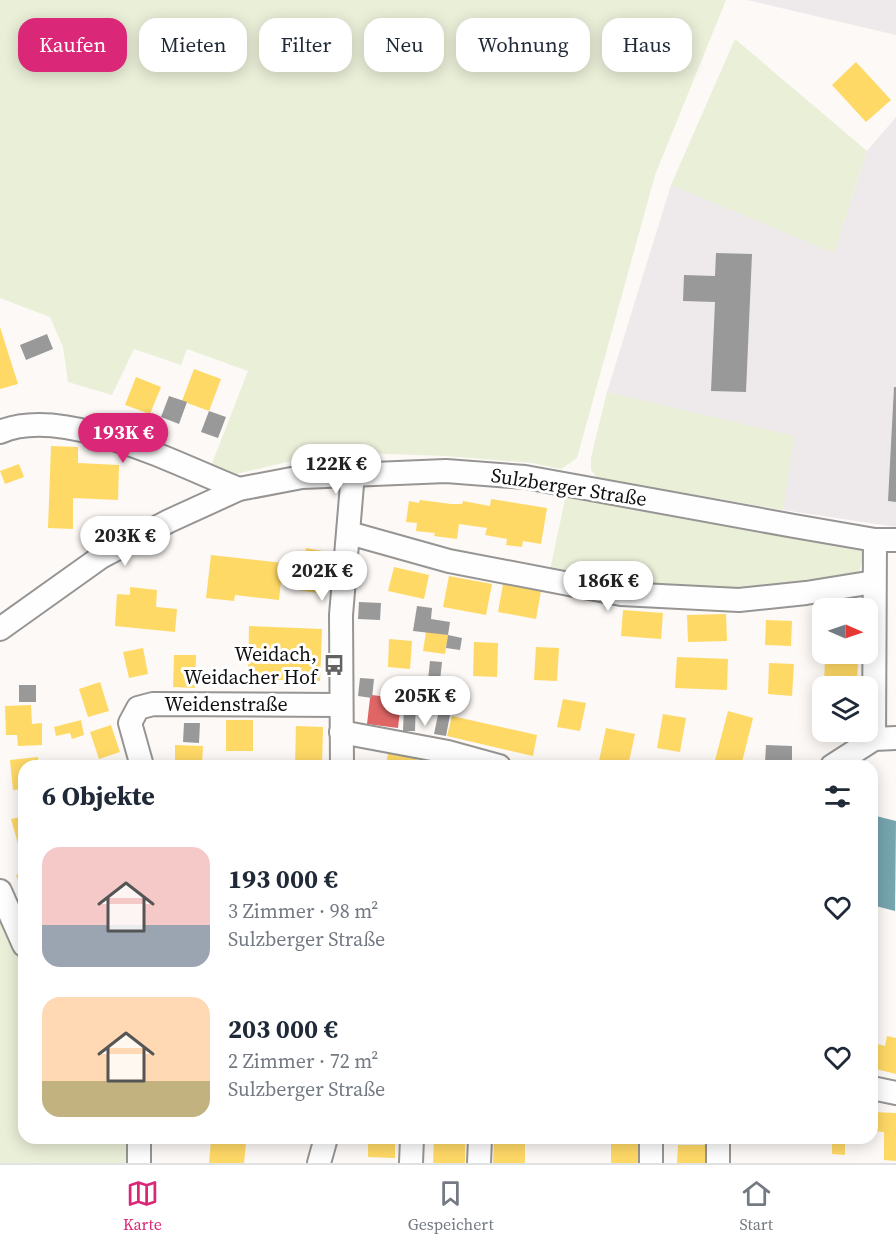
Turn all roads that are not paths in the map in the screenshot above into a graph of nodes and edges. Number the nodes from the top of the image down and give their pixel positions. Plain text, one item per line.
1 (0, 432) edge
2 (353, 473) junction
3 (239, 489) junction
4 (349, 533) junction
5 (886, 540) edge
6 (874, 582) junction
7 (0, 629) edge
8 (340, 705) junction
9 (341, 732) junction
10 (885, 738) edge
11 (447, 759) edge
12 (140, 760) edge
13 (342, 760) edge
14 (843, 760) edge
15 (0, 891) edge
16 (18, 932) edge
17 (878, 1089) edge
18 (896, 1093) edge
19 (139, 1144) edge
20 (325, 1144) edge
21 (412, 1144) edge
22 (480, 1144) edge
23 (651, 1144) edge
24 (718, 1144) edge
25 (139, 1163) edge
26 (320, 1163) edge
27 (411, 1163) edge
28 (479, 1163) edge
29 (651, 1163) edge
30 (718, 1163) edge

1 - 3 street
2 - 3 street, Sulzberger Straße
2 - 4 street
2 - 5 street, Sulzberger Straße
3 - 7 street, Sulzberger Straße
4 - 6 street
4 - 8 street
5 - 6 street
6 - 10 street
8 - 9 street
8 - 12 street, Weidenstraße
9 - 11 street
9 - 13 street
10 - 14 street
15 - 16 street
17 - 18 street
19 - 25 street
20 - 26 street
21 - 27 street
22 - 28 street
23 - 29 street
24 - 30 street

